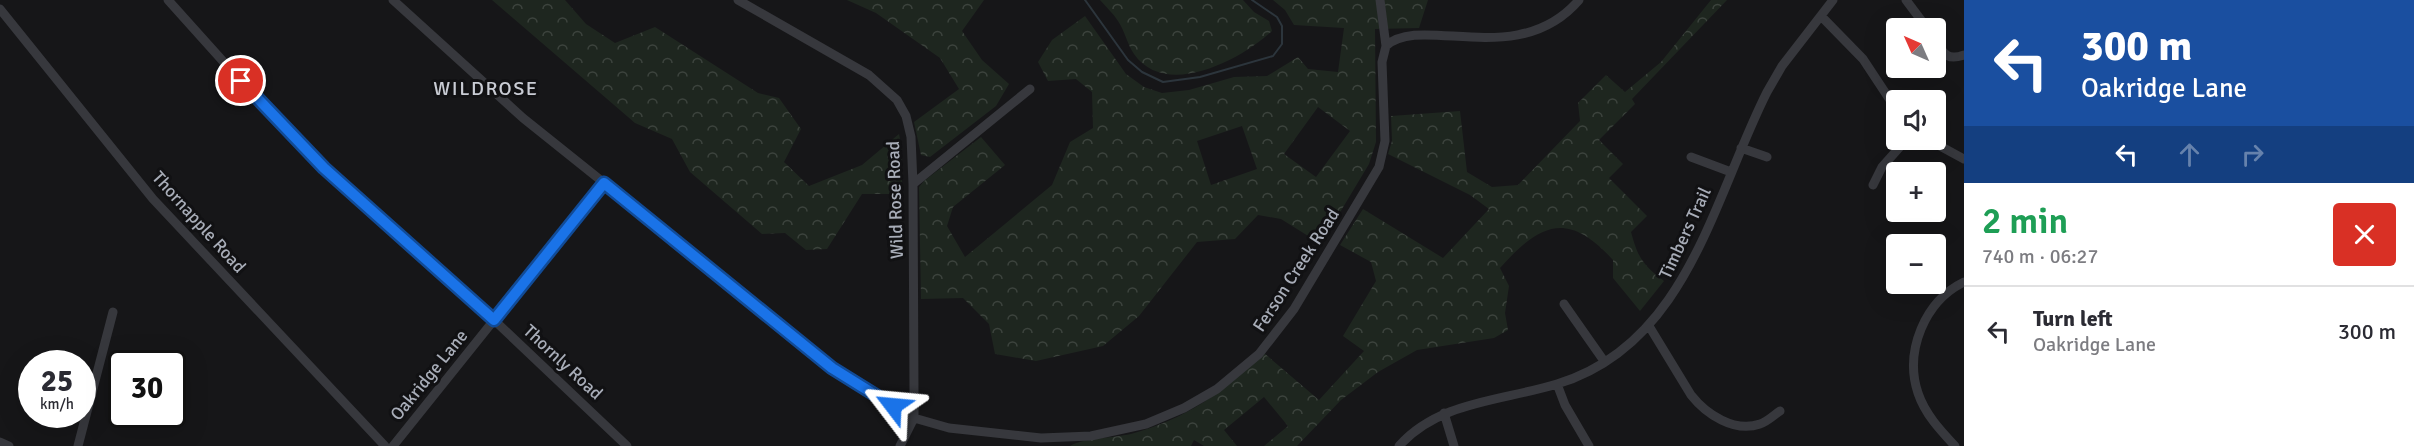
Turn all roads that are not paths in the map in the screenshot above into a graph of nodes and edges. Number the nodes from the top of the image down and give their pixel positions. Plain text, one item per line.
1 (168, 0) edge
2 (393, 0) edge
3 (738, 0) edge
4 (1380, 0) edge
5 (1579, 0) edge
6 (1833, 0) edge
7 (1906, 0) edge
8 (0, 9) edge
9 (1821, 16) junction
10 (1920, 18) edge
11 (1386, 46) junction
12 (1946, 56) edge
13 (1964, 56) edge
14 (1030, 89) dead end
15 (1886, 94) edge
16 (1741, 148) junction
17 (1946, 149) edge
18 (1897, 150) edge
19 (1767, 156) dead end
20 (1691, 157) dead end
21 (1964, 159) edge
22 (1731, 172) junction
23 (604, 183) junction
24 (913, 184) junction
25 (1873, 185) dead end
26 (1964, 282) edge
27 (1564, 304) dead end
28 (112, 312) dead end
29 (494, 320) junction
30 (1649, 326) junction
31 (1604, 361) junction
32 (1557, 384) junction
33 (1780, 411) dead end
34 (1444, 413) junction
35 (914, 418) junction
36 (0, 442) edge
37 (9, 446) edge
38 (78, 446) edge
39 (385, 446) edge
40 (393, 446) edge
41 (627, 446) edge
42 (900, 446) edge
43 (1399, 446) edge
44 (1454, 446) edge
45 (1589, 446) edge
46 (1955, 446) edge

1 - 29 street, Thornly Road
2 - 23 street, Ferson Creek Road
3 - 24 street, Wild Rose Road
4 - 11 street, Ferson Creek Road
5 - 11 street
6 - 9 street, Timbers Trail
7 - 10 street
8 - 39 street, Thornapple Road
9 - 15 street
9 - 16 street, Timbers Trail
11 - 35 street, Ferson Creek Road
12 - 13 street
14 - 24 street
16 - 19 street
16 - 22 street, Timbers Trail
17 - 21 street
18 - 25 street
20 - 22 street
22 - 30 street, Timbers Trail
23 - 29 street, Oakridge Lane
23 - 35 street, Ferson Creek Road
24 - 35 street, Wild Rose Road
26 - 46 street
27 - 31 street
28 - 38 street
29 - 40 street, Oakridge Lane
29 - 41 street, Thornly Road
30 - 31 street, Timbers Trail
30 - 33 street
31 - 32 street, Timbers Trail
32 - 34 street, Timbers Trail
32 - 45 street
34 - 43 street, Timbers Trail
34 - 44 street
35 - 42 street
36 - 37 street

